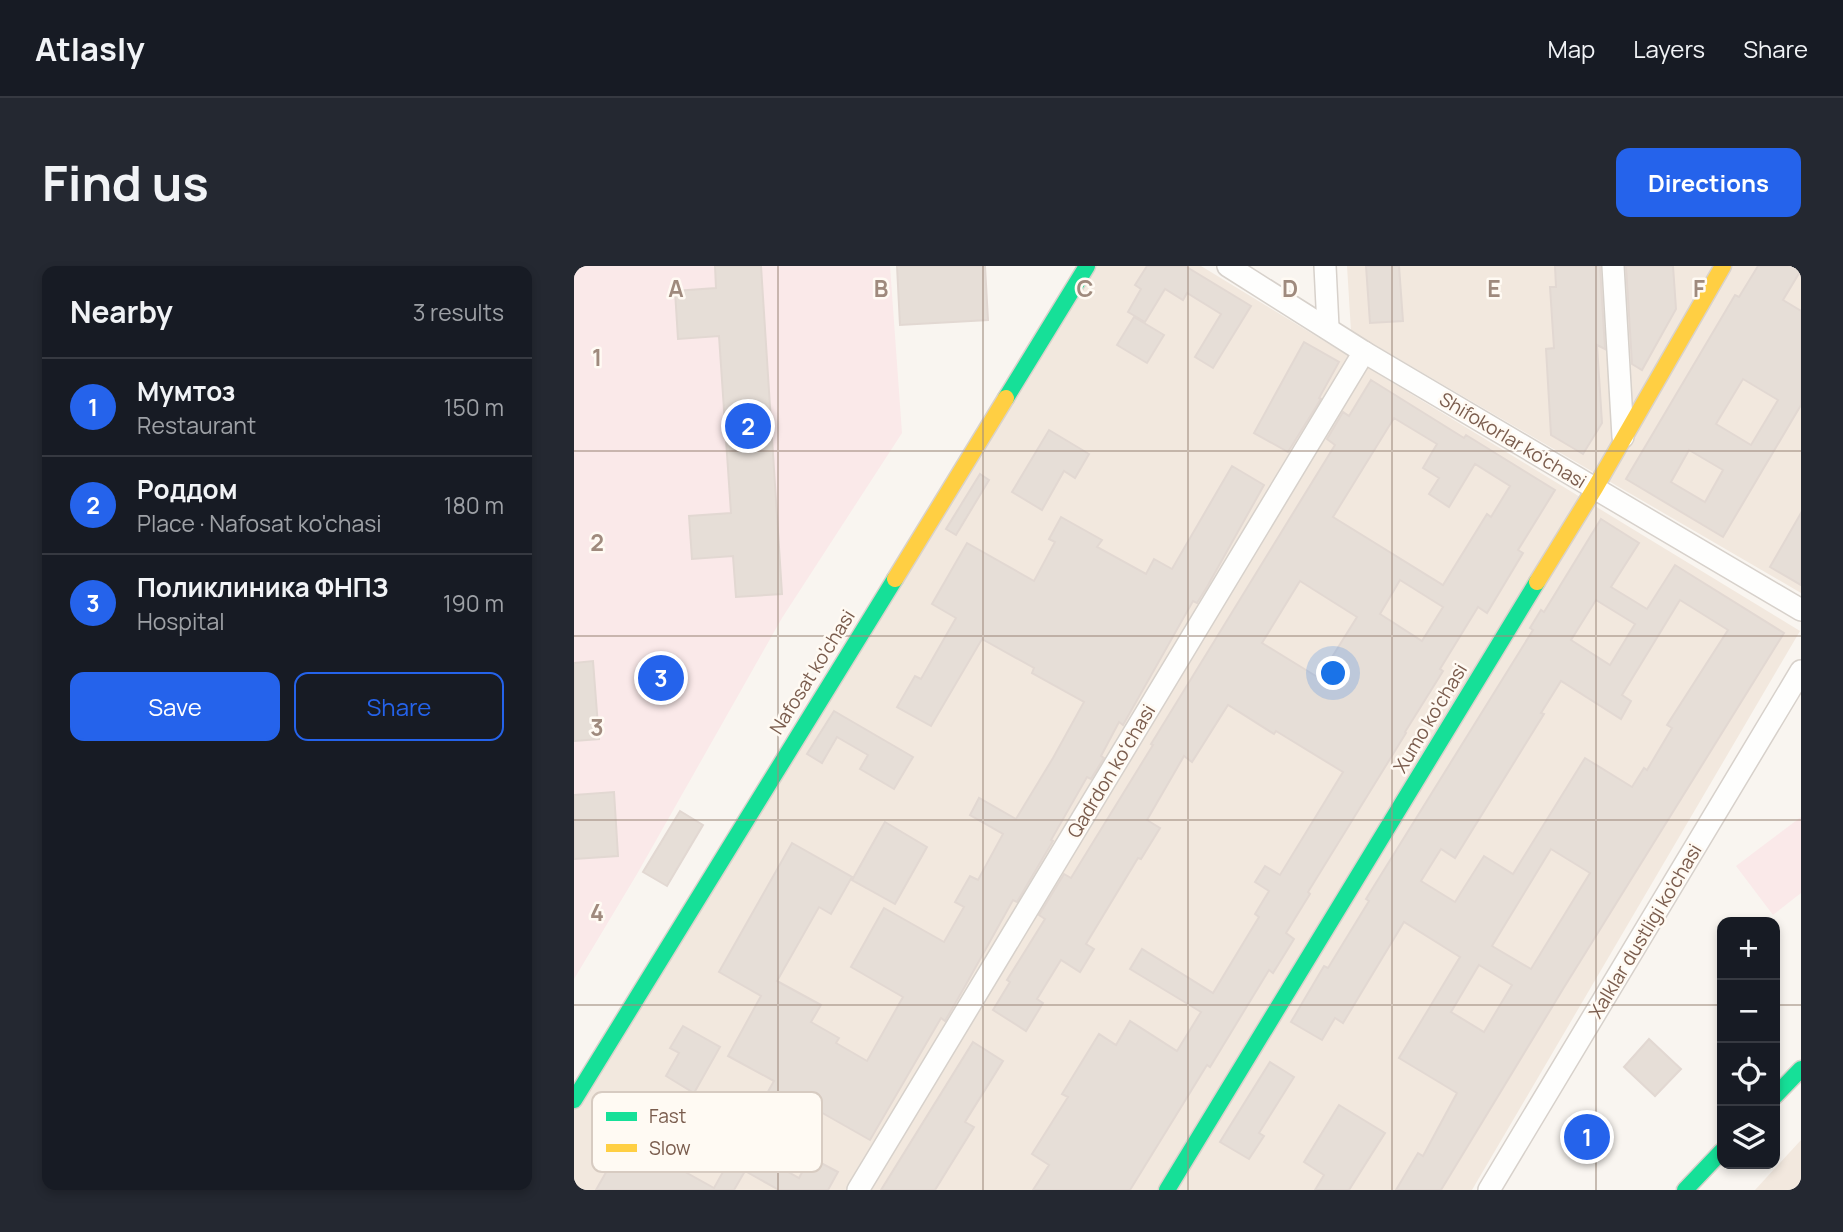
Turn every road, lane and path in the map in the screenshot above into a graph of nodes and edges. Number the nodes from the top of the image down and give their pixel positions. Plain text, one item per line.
1 (1087, 266) edge
2 (1228, 266) edge
3 (1325, 266) edge
4 (1613, 266) edge
5 (1723, 266) edge
6 (1328, 327) junction
7 (1364, 352) junction
8 (1623, 437) junction
9 (1595, 488) junction
10 (1801, 610) edge
11 (1801, 671) edge
12 (1801, 1069) edge
13 (1780, 1091) edge
14 (574, 1100) edge
15 (1717, 1156) edge
16 (858, 1190) edge
17 (1167, 1190) edge
18 (1489, 1190) edge
19 (1685, 1190) edge

1 - 14 street, Nafosat ko'chasi
2 - 6 street, Shifokorlar ko'chasi
3 - 6 street
4 - 8 street
5 - 8 street, Xumo ko'chasi
6 - 7 street, Shifokorlar ko'chasi
7 - 9 street, Shifokorlar ko'chasi
7 - 16 street, Qadrdon koʻchasi
8 - 9 street, Xumo ko'chasi
9 - 10 street, Shifokorlar ko'chasi
9 - 17 street, Xumo ko'chasi
11 - 18 street, Xalklar dustligi ko'chasi
12 - 13 street
15 - 19 street

